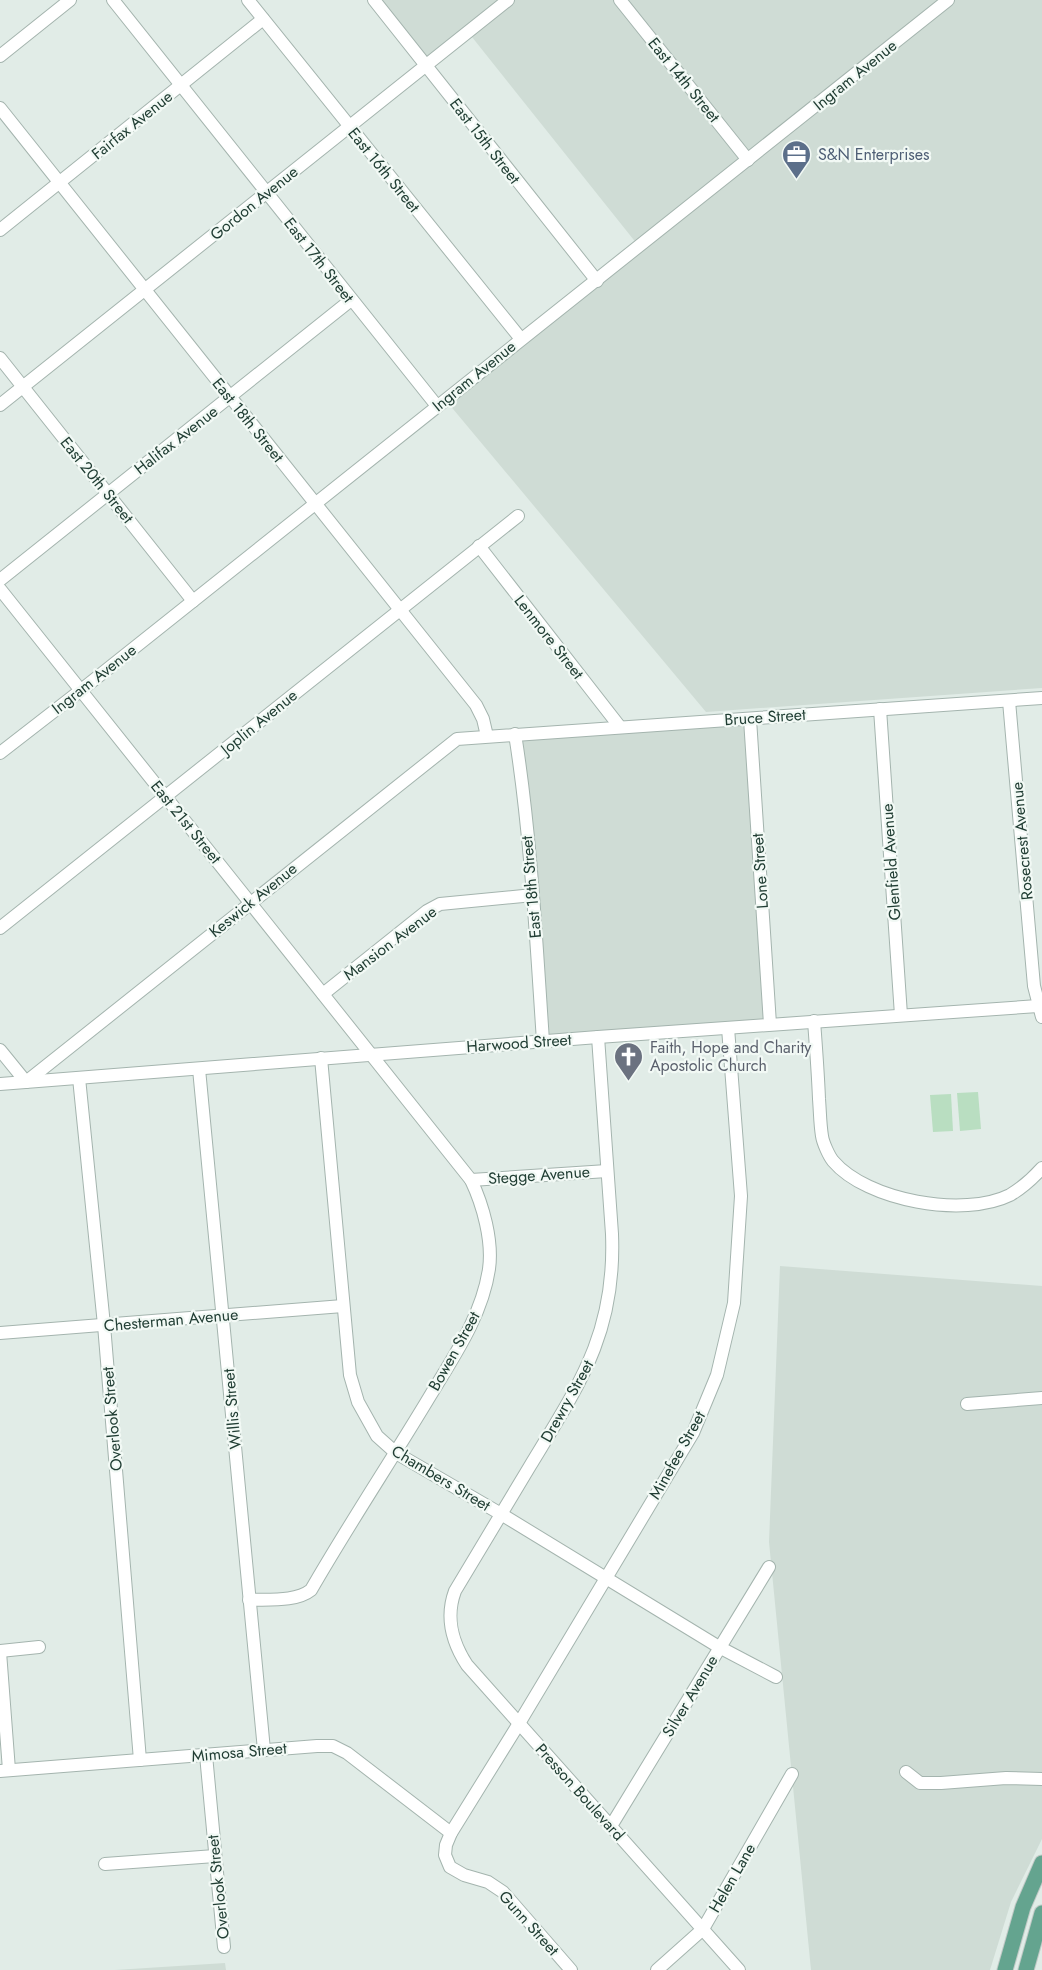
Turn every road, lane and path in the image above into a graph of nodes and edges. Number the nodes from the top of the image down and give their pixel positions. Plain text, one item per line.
1 (70, 0) edge
2 (113, 0) edge
3 (248, 0) edge
4 (374, 0) edge
5 (508, 0) edge
6 (620, 0) edge
7 (948, 0) edge
8 (263, 19) junction
9 (0, 56) edge
10 (425, 65) junction
11 (181, 85) junction
12 (0, 108) edge
13 (349, 128) junction
14 (748, 160) junction
15 (60, 183) junction
16 (267, 193) junction
17 (0, 230) edge
18 (597, 281) junction
19 (145, 290) junction
20 (351, 300) junction
21 (520, 339) junction
22 (0, 358) edge
23 (23, 387) junction
24 (230, 397) junction
25 (0, 405) edge
26 (437, 406) junction
27 (108, 494) junction
28 (315, 504) junction
29 (518, 516) dead end
30 (479, 546) junction
31 (0, 580) edge
32 (0, 589) edge
33 (193, 601) junction
34 (400, 609) junction
35 (80, 691) junction
36 (1042, 698) edge
37 (1009, 701) junction
38 (880, 709) junction
39 (750, 718) junction
40 (620, 727) junction
41 (515, 734) junction
42 (487, 736) junction
43 (0, 753) edge
44 (165, 797) junction
45 (533, 895) junction
46 (250, 903) junction
47 (0, 928) edge
48 (323, 994) junction
49 (1040, 1012) edge
50 (901, 1015) junction
51 (814, 1021) junction
52 (770, 1024) junction
53 (728, 1028) junction
54 (598, 1037) junction
55 (543, 1041) junction
56 (0, 1050) edge
57 (371, 1054) junction
58 (321, 1058) junction
59 (200, 1069) junction
60 (79, 1078) junction
61 (26, 1082) junction
62 (0, 1084) edge
63 (1042, 1168) edge
64 (607, 1171) junction
65 (471, 1180) junction
66 (343, 1306) junction
67 (224, 1316) junction
68 (104, 1325) junction
69 (0, 1333) edge
70 (1042, 1398) edge
71 (967, 1404) dead end
72 (396, 1453) junction
73 (501, 1514) junction
74 (769, 1567) dead end
75 (605, 1579) junction
76 (249, 1600) junction
77 (452, 1600) joint
78 (39, 1647) dead end
79 (719, 1647) junction
80 (0, 1651) edge
81 (776, 1677) dead end
82 (518, 1725) junction
83 (264, 1750) junction
84 (206, 1755) junction
85 (140, 1760) junction
86 (4, 1771) edge
87 (906, 1772) dead end
88 (792, 1774) dead end
89 (1042, 1779) edge
90 (611, 1826) junction
91 (451, 1833) junction
92 (215, 1856) junction
93 (1042, 1863) edge
94 (105, 1864) dead end
95 (1042, 1913) edge
96 (703, 1929) junction
97 (224, 1947) dead end
98 (571, 1970) edge
99 (657, 1970) edge
100 (739, 1970) edge
101 (1005, 1970) edge
102 (1026, 1970) edge

1 - 9 street
2 - 11 street, East 17th Street
3 - 8 street, East 16th Street
4 - 10 street, East 15th Street
5 - 10 street, Gordon Avenue
6 - 14 street, East 14th Street
7 - 14 street, Ingram Avenue
8 - 11 street, Fairfax Avenue
8 - 13 street, East 16th Street
10 - 13 street, Gordon Avenue
10 - 18 street, East 15th Street
11 - 15 street, Fairfax Avenue
11 - 16 street, East 17th Street
12 - 15 street, East 18th Street
13 - 16 street, Gordon Avenue
13 - 21 street, East 16th Street
14 - 18 street, Ingram Avenue
15 - 17 street, Fairfax Avenue
15 - 19 street, East 18th Street
16 - 19 street, Gordon Avenue
16 - 20 street, East 17th Street
18 - 21 street, Ingram Avenue
19 - 23 street, Gordon Avenue
19 - 24 street, East 18th Street
20 - 24 street, Halifax Avenue
20 - 26 street, East 17th Street
21 - 26 street, Ingram Avenue
22 - 23 street, East 20th Street
23 - 25 street, Gordon Avenue
23 - 27 street, East 20th Street
24 - 27 street, Halifax Avenue
24 - 28 street, East 18th Street
26 - 28 street, Ingram Avenue
27 - 31 street, Halifax Avenue
27 - 33 street, East 20th Street
28 - 33 street, Ingram Avenue
28 - 34 street, East 18th Street
29 - 30 street, Joplin Avenue
30 - 34 street, Joplin Avenue
30 - 40 street, Lenmore Street
32 - 35 street, East 21st Street
33 - 35 street, Ingram Avenue
34 - 42 street, East 18th Street
34 - 44 street, Joplin Avenue
35 - 43 street, Ingram Avenue
35 - 44 street, East 21st Street
36 - 37 street, Bruce Street
37 - 38 street, Bruce Street
37 - 49 street, Rosecrest Avenue
38 - 39 street, Bruce Street
38 - 50 street, Glenfield Avenue
39 - 40 street, Bruce Street
39 - 52 street, Lone Street
40 - 41 street, Bruce Street
41 - 42 street, Bruce Street
41 - 45 street, East 18th Street
42 - 46 street, Keswick Avenue
44 - 46 street, East 21st Street
44 - 47 street, Joplin Avenue
45 - 48 street, Mansion Avenue
45 - 55 street, East 18th Street
46 - 48 street, East 21st Street
46 - 61 street, Keswick Avenue
48 - 57 street, East 21st Street
49 - 50 street, Harwood Street
50 - 51 street, Harwood Street
51 - 52 street, Harwood Street
51 - 63 street
52 - 53 street, Harwood Street
53 - 54 street, Harwood Street
53 - 75 street, Minefee Street
54 - 55 street, Harwood Street
54 - 64 street, Drewry Street
55 - 57 street, Harwood Street
56 - 61 street
57 - 58 street, Harwood Street
57 - 65 street, Bowen Street
58 - 59 street, Harwood Street
58 - 66 street, Chambers Street
59 - 60 street, Harwood Street
59 - 67 street, Willis Street
60 - 61 street, Harwood Street
60 - 68 street, Overlook Street
61 - 62 street, Harwood Street
64 - 65 street, Stegge Avenue
64 - 73 street, Drewry Street
65 - 72 street, Bowen Street
66 - 67 street, Chesterman Avenue
66 - 72 street, Chambers Street
67 - 68 street, Chesterman Avenue
67 - 76 street, Willis Street
68 - 69 street, Chesterman Avenue
68 - 85 street, Overlook Street
70 - 71 street
72 - 73 street, Chambers Street
72 - 76 street, Bowen Street
73 - 75 street, Chambers Street
73 - 77 street, Drewry Street
74 - 79 street, Silver Avenue
75 - 79 street, Chambers Street
75 - 82 street, Minefee Street
76 - 83 street, Willis Street
77 - 82 street, Presson Boulevard
78 - 80 street
79 - 81 street, Chambers Street
79 - 90 street, Silver Avenue
80 - 86 street
82 - 90 street, Presson Boulevard
82 - 91 street, Minefee Street
83 - 84 street, Mimosa Street
83 - 91 street, Mimosa Street
84 - 85 street, Mimosa Street
84 - 92 street, Overlook Street
85 - 86 street, Mimosa Street
87 - 89 street
88 - 96 street, Helen Lane
90 - 96 street, Presson Boulevard
91 - 98 street, Gunn Street
92 - 94 street
92 - 97 street, Overlook Street
93 - 101 main road
95 - 102 main road
96 - 99 street, Helen Lane
96 - 100 street, Presson Boulevard

